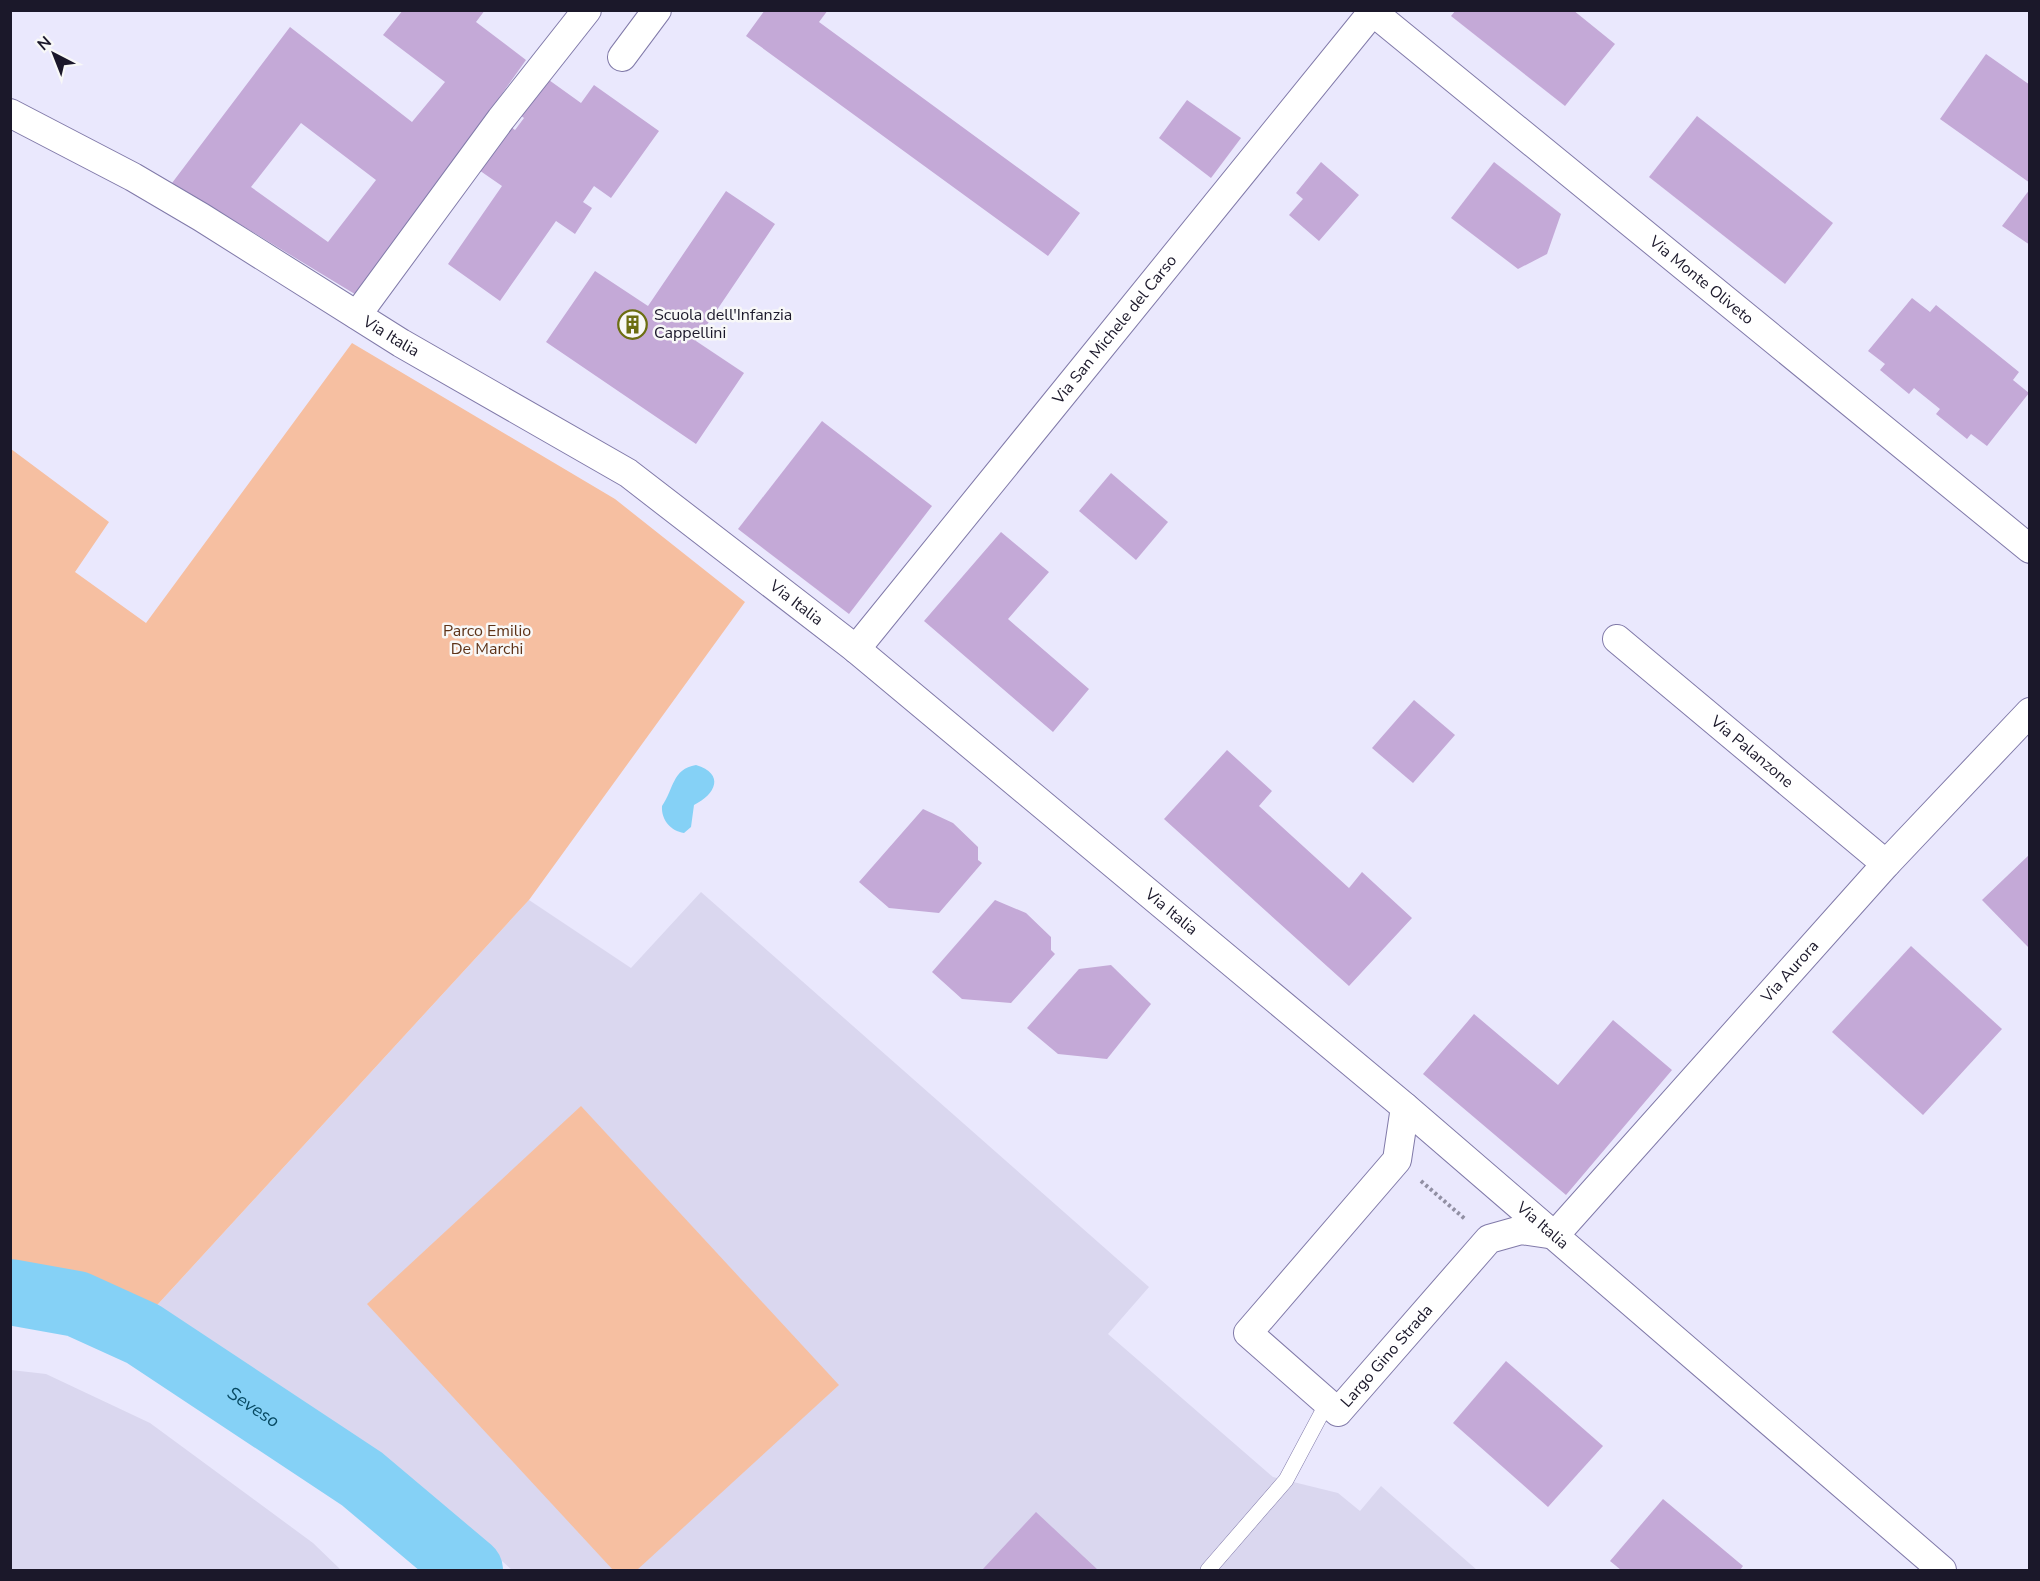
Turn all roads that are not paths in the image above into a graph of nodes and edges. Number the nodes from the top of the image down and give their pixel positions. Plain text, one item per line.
1 (586, 10) edge
2 (657, 10) edge
3 (1373, 11) edge
4 (622, 57) dead end
5 (10, 113) edge
6 (357, 315) junction
7 (2030, 549) edge
8 (1617, 639) dead end
9 (856, 649) junction
10 (2030, 712) edge
11 (1886, 864) junction
12 (1406, 1107) junction
13 (1555, 1236) junction
14 (1327, 1403) junction
15 (1208, 1570) edge
16 (1942, 1570) edge

1 - 6 street, Via Italia
2 - 4 street
3 - 7 street, Via Monte Oliveto
3 - 9 street, Via San Michele del Carso
5 - 6 street, Via Italia
6 - 9 street, Via Italia
8 - 11 street, Via Palanzone
9 - 12 street, Via Italia
10 - 11 street, Via Aurora
11 - 13 street, Via Aurora
12 - 13 street, Via Italia
12 - 14 street, Largo Gino Strada
13 - 14 street, Largo Gino Strada
13 - 16 street, Via Italia
14 - 15 lane

